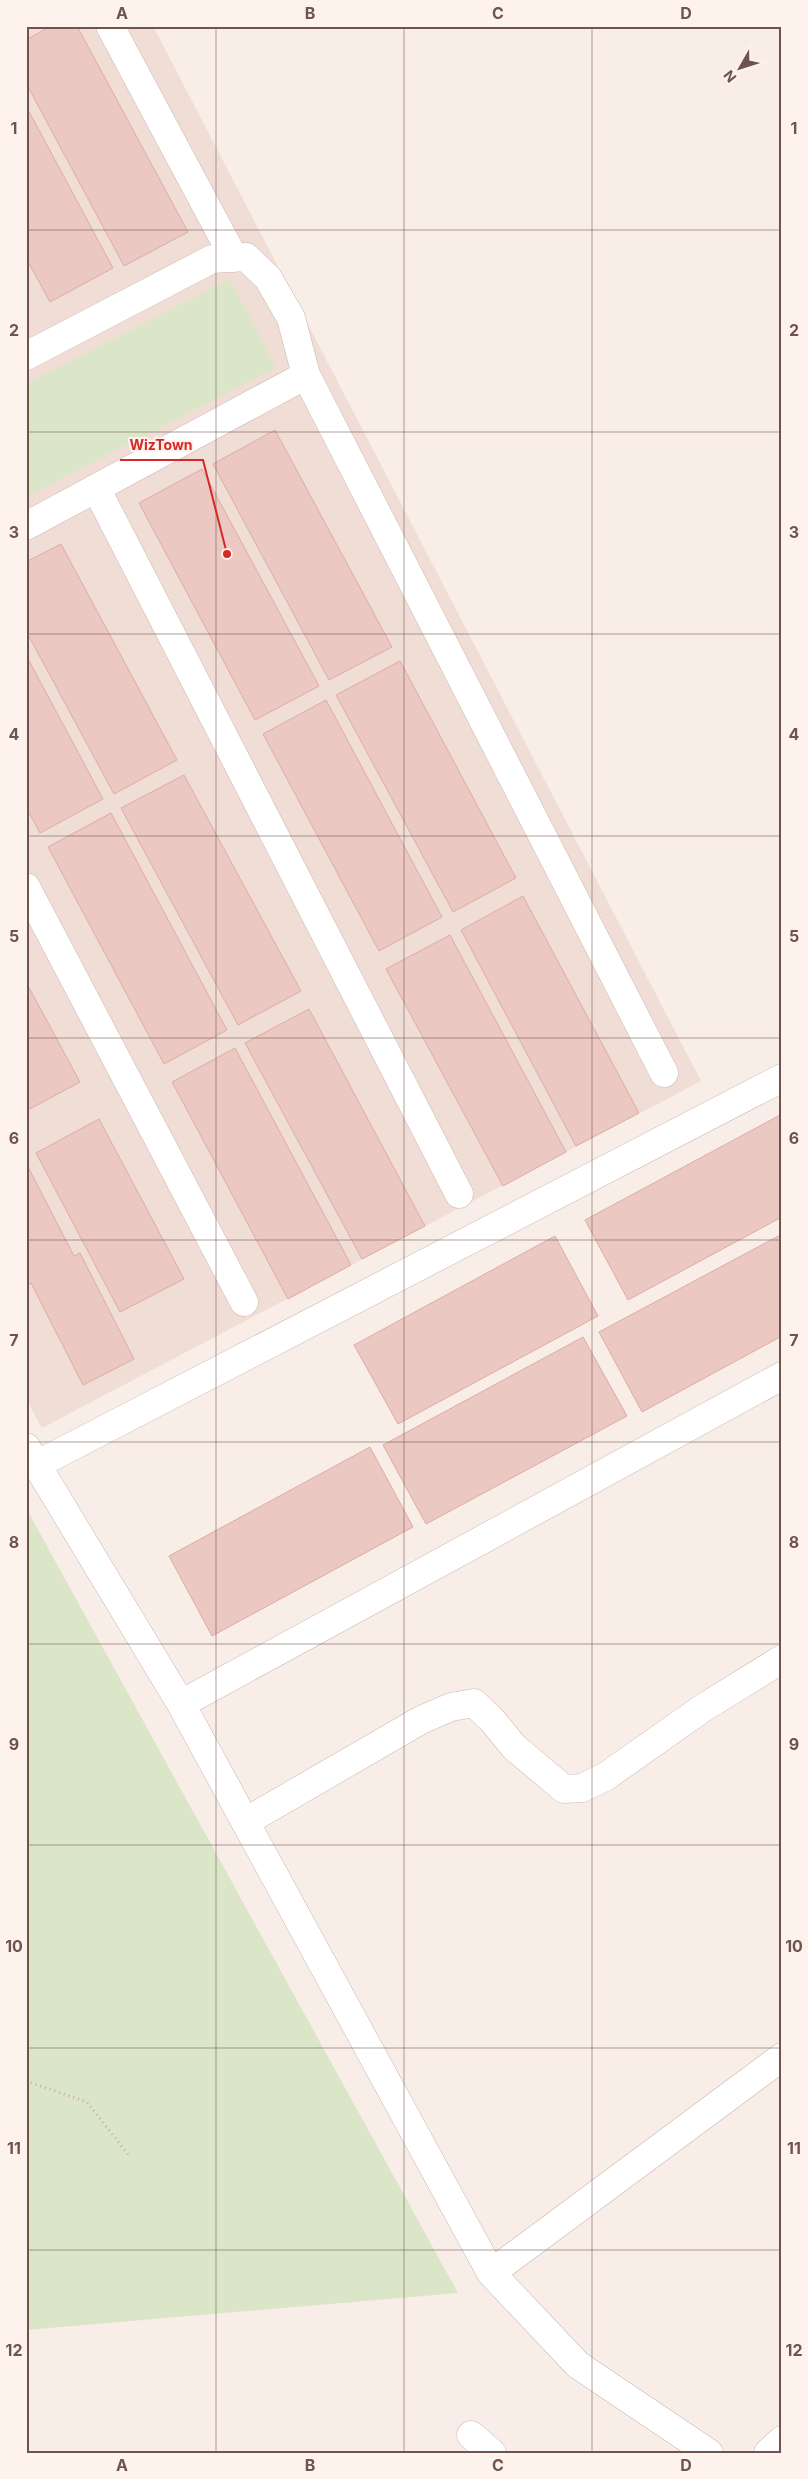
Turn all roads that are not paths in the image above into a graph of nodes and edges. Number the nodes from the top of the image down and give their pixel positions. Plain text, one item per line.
1 (110, 26) edge
2 (234, 258) junction
3 (26, 356) edge
4 (306, 375) junction
5 (96, 488) junction
6 (26, 526) edge
7 (26, 887) edge
8 (664, 1073) dead end
9 (782, 1078) edge
10 (459, 1194) dead end
11 (244, 1302) dead end
12 (782, 1376) edge
13 (31, 1456) edge
14 (782, 1659) edge
15 (181, 1704) junction
16 (245, 1822) junction
17 (782, 2057) edge
18 (491, 2273) junction
19 (471, 2435) dead end
20 (782, 2440) edge
21 (492, 2453) edge
22 (709, 2453) edge
23 (768, 2453) edge

1 - 2 street
2 - 3 street
2 - 4 street
4 - 5 street
4 - 8 street
5 - 6 street
5 - 10 street
7 - 11 street
9 - 13 street
12 - 15 street
13 - 15 street
14 - 16 street
15 - 16 street
16 - 18 street
17 - 18 street
18 - 22 street
19 - 21 street
20 - 23 street

